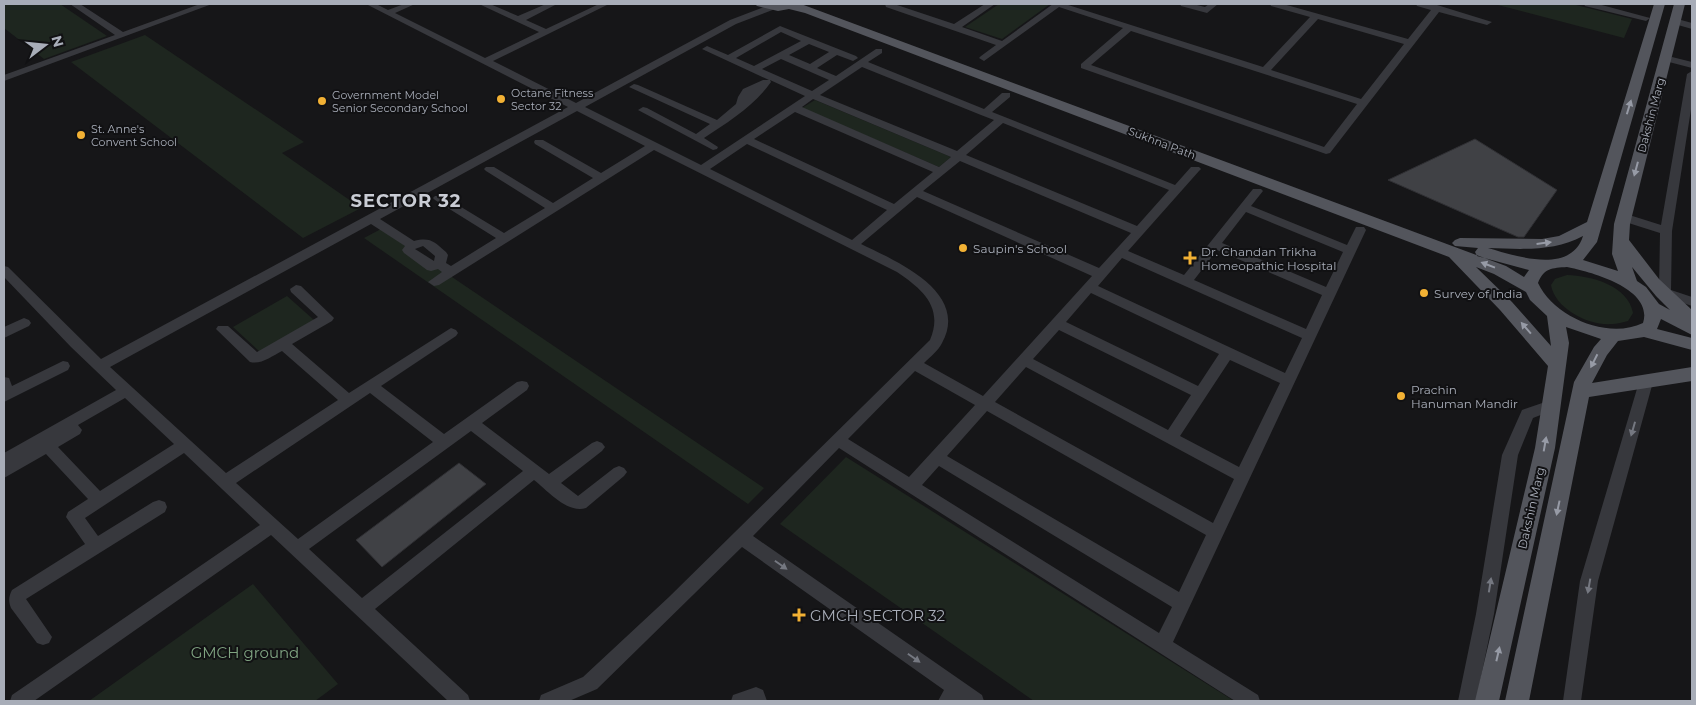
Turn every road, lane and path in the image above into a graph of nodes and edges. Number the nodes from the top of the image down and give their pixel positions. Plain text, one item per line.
1 (74, 4) edge
2 (208, 4) edge
3 (370, 4) edge
4 (411, 4) edge
5 (488, 4) edge
6 (553, 4) edge
7 (605, 4) edge
8 (757, 4) edge
9 (809, 4) edge
10 (891, 4) edge
11 (991, 4) edge
12 (1058, 4) edge
13 (1184, 4) edge
14 (1214, 4) edge
15 (1274, 4) edge
16 (1420, 4) edge
17 (1588, 4) edge
18 (1660, 4) edge
19 (1680, 4) edge
20 (766, 5) edge
21 (793, 5) edge
22 (1437, 8) junction
23 (388, 13) junction
24 (1316, 16) junction
25 (1646, 18) dead end
26 (518, 20) junction
27 (733, 22) junction
28 (1487, 22) dead end
29 (1681, 23) dead end
30 (1692, 26) edge
31 (956, 27) junction
32 (1130, 27) junction
33 (546, 32) junction
34 (122, 35) junction
35 (809, 40) junction
36 (1411, 43) junction
37 (1003, 44) junction
38 (707, 49) dead end
39 (837, 51) junction
40 (879, 51) dead end
41 (781, 55) junction
42 (729, 58) junction
43 (984, 58) dead end
44 (857, 60) junction
45 (1672, 60) dead end
46 (486, 61) junction
47 (1692, 65) edge
48 (810, 68) junction
49 (754, 69) junction
50 (1265, 71) junction
51 (1692, 74) edge
52 (772, 77) junction
53 (4, 78) edge
54 (835, 80) junction
55 (762, 85) joint
56 (634, 87) dead end
57 (812, 95) junction
58 (1006, 95) dead end
59 (1365, 103) junction
60 (670, 104) junction
61 (578, 106) junction
62 (793, 107) junction
63 (986, 113) junction
64 (1002, 120) junction
65 (718, 124) junction
66 (696, 138) junction
67 (745, 139) junction
68 (539, 142) dead end
69 (654, 145) junction
70 (713, 147) dead end
71 (958, 156) junction
72 (702, 169) junction
73 (1195, 169) dead end
74 (490, 170) dead end
75 (940, 171) junction
76 (602, 178) junction
77 (1176, 189) junction
78 (1257, 191) dead end
79 (916, 192) junction
80 (439, 198) dead end
81 (1244, 207) junction
82 (553, 208) junction
83 (894, 209) junction
84 (1624, 217) junction
85 (371, 218) junction
86 (1594, 225) junction
87 (1360, 230) dead end
88 (1138, 231) junction
89 (1666, 231) junction
90 (504, 238) junction
91 (1620, 240) junction
92 (853, 245) junction
93 (1216, 245) junction
94 (1456, 248) junction
95 (1349, 250) junction
96 (1120, 252) junction
97 (1567, 262) junction
98 (1540, 266) junction
99 (451, 272) junction
100 (5, 274) edge
101 (1100, 274) junction
102 (1186, 281) junction
103 (434, 282) dead end
104 (1630, 284) junction
105 (1089, 287) junction
106 (1532, 288) junction
107 (296, 289) dead end
108 (1329, 293) junction
109 (1692, 302) edge
110 (1652, 308) junction
111 (1555, 313) junction
112 (1692, 318) edge
113 (24, 323) dead end
114 (1056, 323) junction
115 (223, 329) dead end
116 (1692, 329) edge
117 (1643, 331) junction
118 (4, 333) edge
119 (451, 334) dead end
120 (1308, 335) junction
121 (1614, 335) junction
122 (283, 344) junction
123 (1692, 344) edge
124 (1228, 352) junction
125 (1024, 360) junction
126 (914, 364) junction
127 (1557, 365) junction
128 (63, 366) dead end
129 (100, 366) junction
130 (1692, 374) edge
131 (1288, 381) junction
132 (1646, 382) junction
133 (371, 386) junction
134 (522, 386) dead end
135 (5, 388) edge
136 (126, 391) junction
137 (1582, 391) junction
138 (1200, 393) junction
139 (349, 400) junction
140 (984, 404) junction
141 (1551, 405) junction
142 (471, 423) junction
143 (82, 426) dead end
144 (1171, 437) junction
145 (838, 440) junction
146 (444, 442) junction
147 (185, 445) junction
148 (48, 446) junction
149 (597, 447) dead end
150 (937, 457) junction
151 (4, 460) edge
152 (534, 471) junction
153 (4, 472) edge
154 (619, 472) dead end
155 (1242, 476) junction
156 (225, 482) junction
157 (550, 483) junction
158 (910, 486) junction
159 (99, 500) junction
160 (159, 507) dead end
161 (271, 526) junction
162 (1215, 532) junction
163 (741, 537) junction
164 (96, 546) junction
165 (297, 549) junction
166 (1181, 603) junction
167 (362, 610) junction
168 (43, 637) dead end
169 (1162, 646) junction
170 (952, 695) edge
171 (18, 701) edge
172 (460, 701) edge
173 (548, 701) edge
174 (740, 701) edge
175 (758, 701) edge
176 (975, 701) edge
177 (1250, 701) edge
178 (1467, 701) edge
179 (1487, 701) edge
180 (1517, 701) edge
181 (1572, 701) edge

1 - 34 street
2 - 34 street
3 - 23 street
4 - 23 street
5 - 26 street
6 - 26 street
7 - 33 street
8 - 27 street
9 - 94 main road, Sukhna Path
10 - 31 street
11 - 31 street
12 - 32 street
12 - 37 street
13 - 14 street
15 - 24 street
16 - 22 street
17 - 25 street
86 -> 18 main road, Dakshin Marg
19 -> 84 main road, Dakshin Marg
20 - 21 main road, Sukhna Path
20 - 27 street
21 - 94 main road, Sukhna Path
22 - 28 street
22 - 36 street
23 - 46 street
24 - 36 street
24 - 50 street
26 - 33 street
27 - 61 street
29 - 30 street
31 - 37 street
32 - 50 street
32 - 59 street
33 - 46 street
34 - 53 street
35 - 39 street
35 - 41 street
35 - 42 street
36 - 59 street
37 - 43 street
38 - 42 street
39 - 44 street
39 - 48 street
40 - 44 street
41 - 48 street
41 - 49 street
42 - 49 street
44 - 54 street
44 - 63 street
45 - 47 street
46 - 61 street
48 - 54 street
49 - 52 street
50 - 59 street
51 - 89 street
52 - 55 street
52 - 57 street
54 - 57 street
55 - 65 street
56 - 60 street
57 - 62 street
57 - 71 street
58 - 63 street
60 - 65 street
60 - 66 street
61 - 69 street
61 - 85 street
62 - 67 street
62 - 75 street
63 - 64 street
64 - 71 street
64 - 77 street
65 - 66 street
66 - 70 street
67 - 72 street
67 - 83 street
68 - 76 street
69 - 72 street
69 - 76 street
71 - 75 street
71 - 88 street
72 - 92 street
73 - 77 street
74 - 82 street
75 - 79 street
76 - 82 street
77 - 88 street
78 - 81 street
79 - 83 street
79 - 101 street
80 - 90 street
81 - 93 street
81 - 95 street
82 - 90 street
83 - 92 street
84 - 89 street
84 - 91 main road, Dakshin Marg
85 - 99 street
85 - 129 street
94 -> 86 main road
86 - 97 main road, Dakshin Marg
87 - 95 street
88 - 96 street
89 - 109 street
90 - 99 street
91 - 104 main road, Dakshin Marg
91 - 112 main road
92 - 126 street
93 - 102 street
93 - 108 street
94 - 98 main road, Sukhna Path
106 -> 94 main road, Sukhna Path
127 -> 94 main road
95 - 108 street
96 - 101 street
96 - 102 street
97 - 98 main road, Sukhna Path
97 - 104 main road
98 - 106 main road
99 - 103 street
100 - 129 street
101 - 105 street
102 - 120 street
104 - 110 main road
105 - 114 street
105 - 124 street
106 - 111 main road
107 - 122 street
108 - 120 street
110 - 116 main road
110 - 117 main road
111 - 121 main road
111 - 127 main road, Dakshin Marg
113 - 118 street
114 - 125 street
114 - 138 street
115 - 122 street
117 - 121 main road
117 - 123 main road
119 - 133 street
120 - 131 street
121 -> 137 main road, Dakshin Marg
122 - 139 street
124 - 131 street
124 - 138 street
125 - 140 street
125 - 144 street
126 - 140 street
126 - 145 street
127 - 141 main road, Dakshin Marg
128 - 135 street
129 - 136 street
130 - 132 main road
131 - 155 street
132 - 137 main road
132 -> 181 street
133 - 139 street
133 - 146 street
134 - 142 street
136 - 147 street
136 - 151 street
137 -> 180 main road, Dakshin Marg
138 - 144 street
139 - 156 street
140 - 150 street
140 - 162 street
178 -> 141 street
179 -> 141 main road, Dakshin Marg
142 - 146 street
142 - 152 street
143 - 148 street
144 - 155 street
145 - 158 street
145 - 163 street
146 - 165 street
147 - 156 street
147 - 159 street
148 - 153 street
148 - 159 street
149 - 157 street
150 - 158 street
150 - 166 street
152 - 157 street
152 - 167 street
154 - 157 street
155 - 162 street
156 - 161 street
158 - 169 street
159 - 164 street
160 - 164 street
161 - 165 street
161 - 171 street
162 - 166 street
163 -> 170 street
163 - 173 street
164 - 168 street
165 - 167 street
166 - 169 street
167 - 172 street
169 - 177 street
170 - 176 street
174 - 175 street

